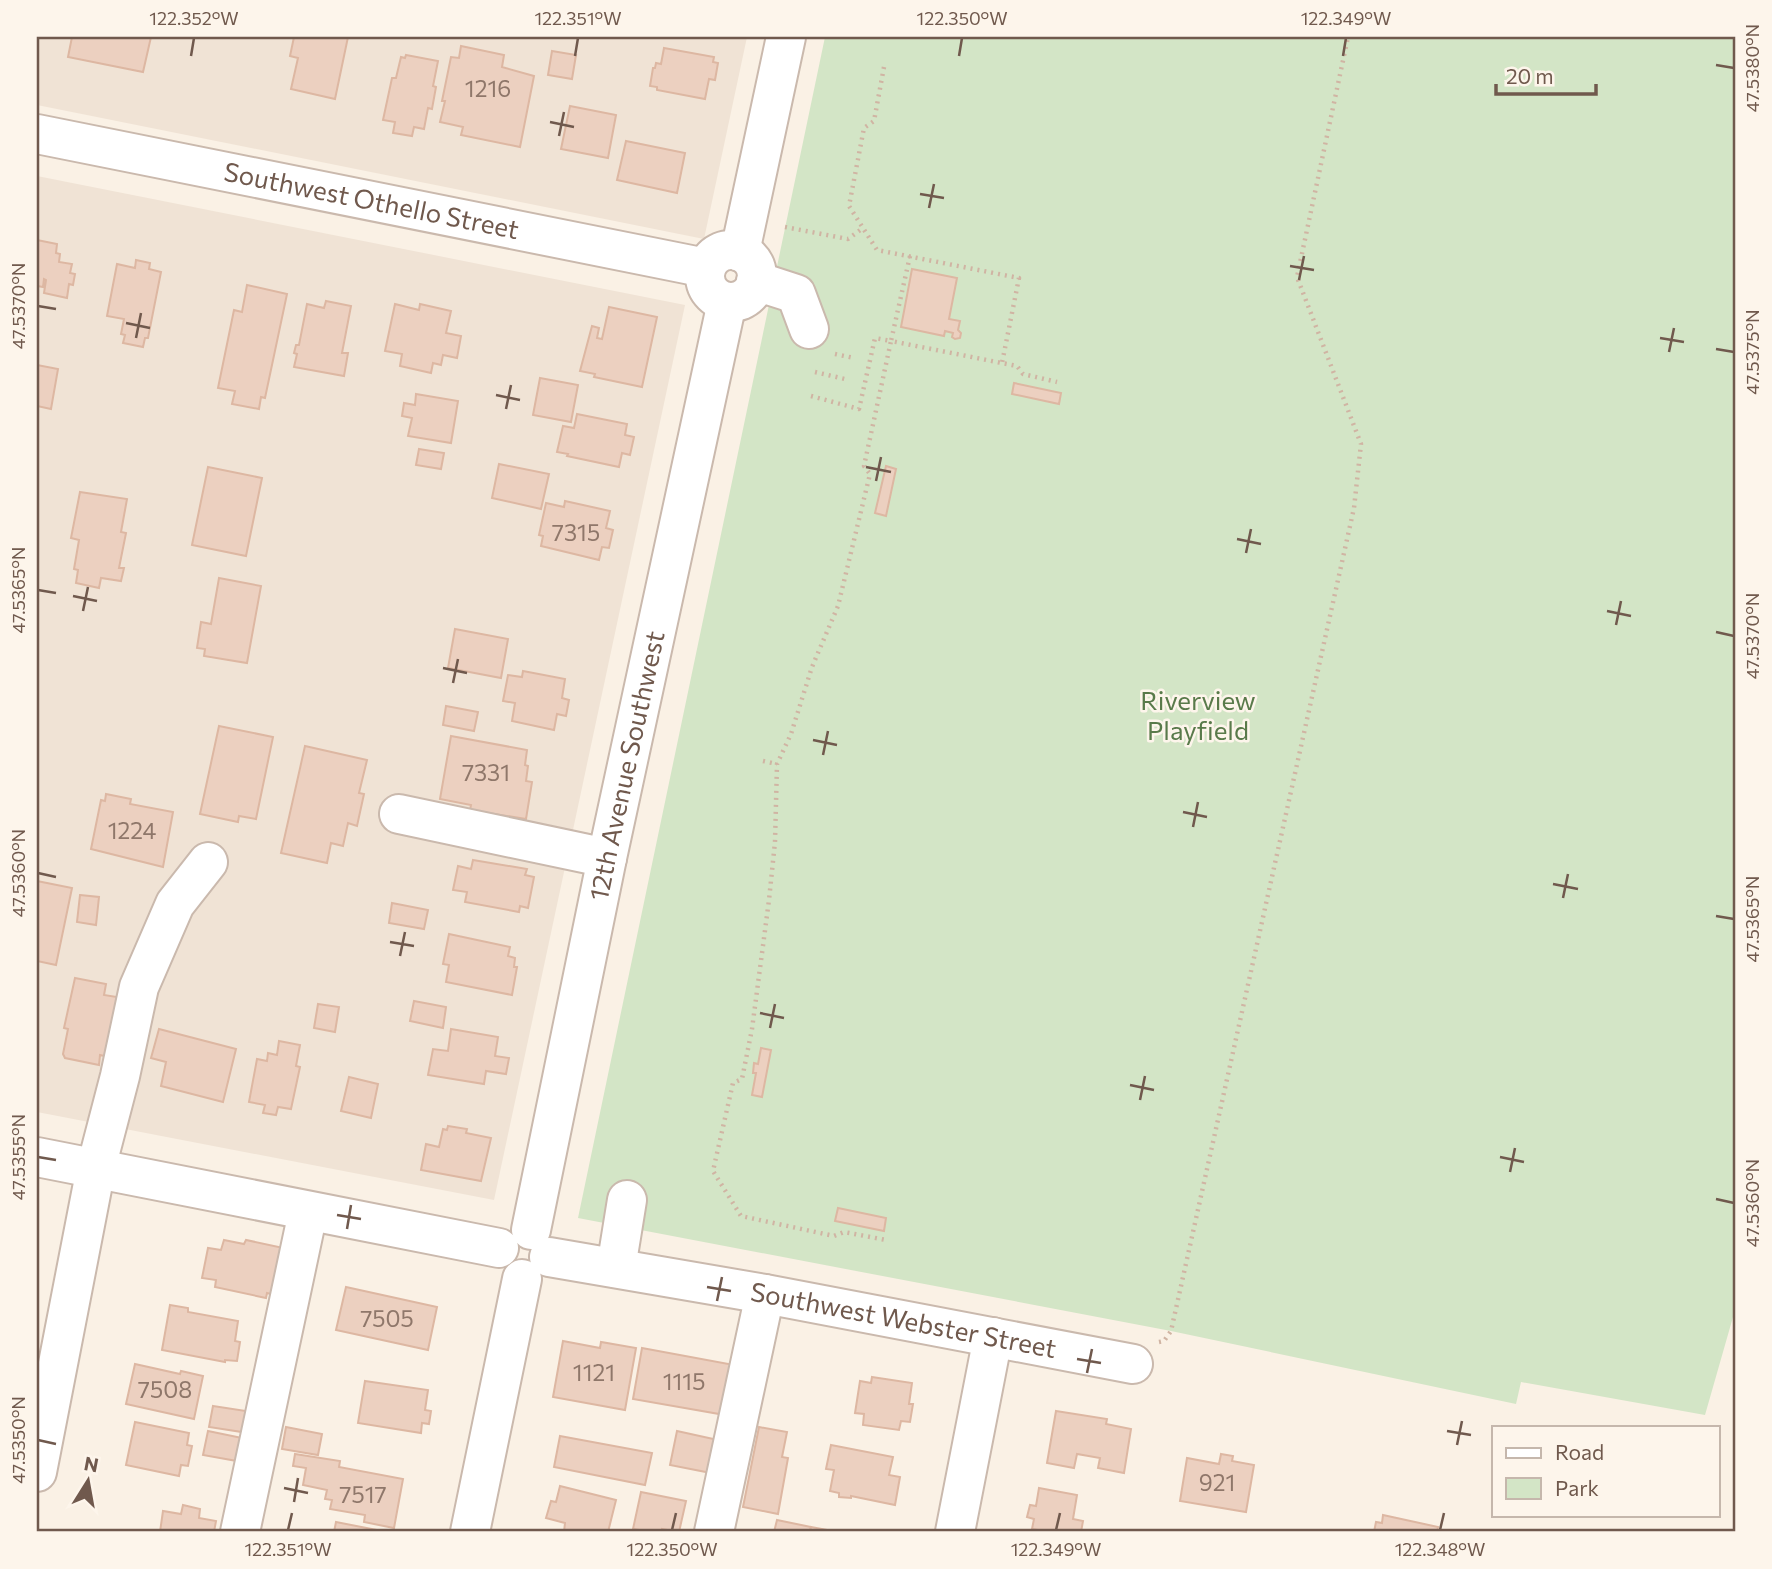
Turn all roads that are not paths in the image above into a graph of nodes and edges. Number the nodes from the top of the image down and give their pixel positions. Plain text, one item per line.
1 (786, 37) edge
2 (37, 134) edge
3 (741, 278) junction
4 (809, 329) dead end
5 (399, 814) dead end
6 (607, 858) junction
7 (208, 862) dead end
8 (37, 1157) edge
9 (96, 1168) junction
10 (628, 1200) dead end
11 (308, 1212) junction
12 (525, 1253) junction
13 (616, 1268) junction
14 (765, 1294) junction
15 (993, 1337) junction
16 (1133, 1364) road end
17 (37, 1472) edge
18 (240, 1532) edge
19 (470, 1532) edge
20 (714, 1532) edge
21 (955, 1532) edge

1 - 3 street, 12th Avenue Southwest
2 - 3 street, Southwest Othello Street
3 - 4 street
3 - 6 street, 12th Avenue Southwest
5 - 6 street
6 - 12 street, 12th Avenue Southwest
7 - 9 street
8 - 9 street, Southwest Webster Street
9 - 11 street, Southwest Webster Street
9 - 17 street
10 - 13 street
11 - 12 street, Southwest Webster Street
11 - 18 street
12 - 13 street, Southwest Webster Street
12 - 19 street, 12th Avenue Southwest
13 - 14 street, Southwest Webster Street
14 - 15 street, Southwest Webster Street
14 - 20 street
15 - 16 street, Southwest Webster Street
15 - 21 street

